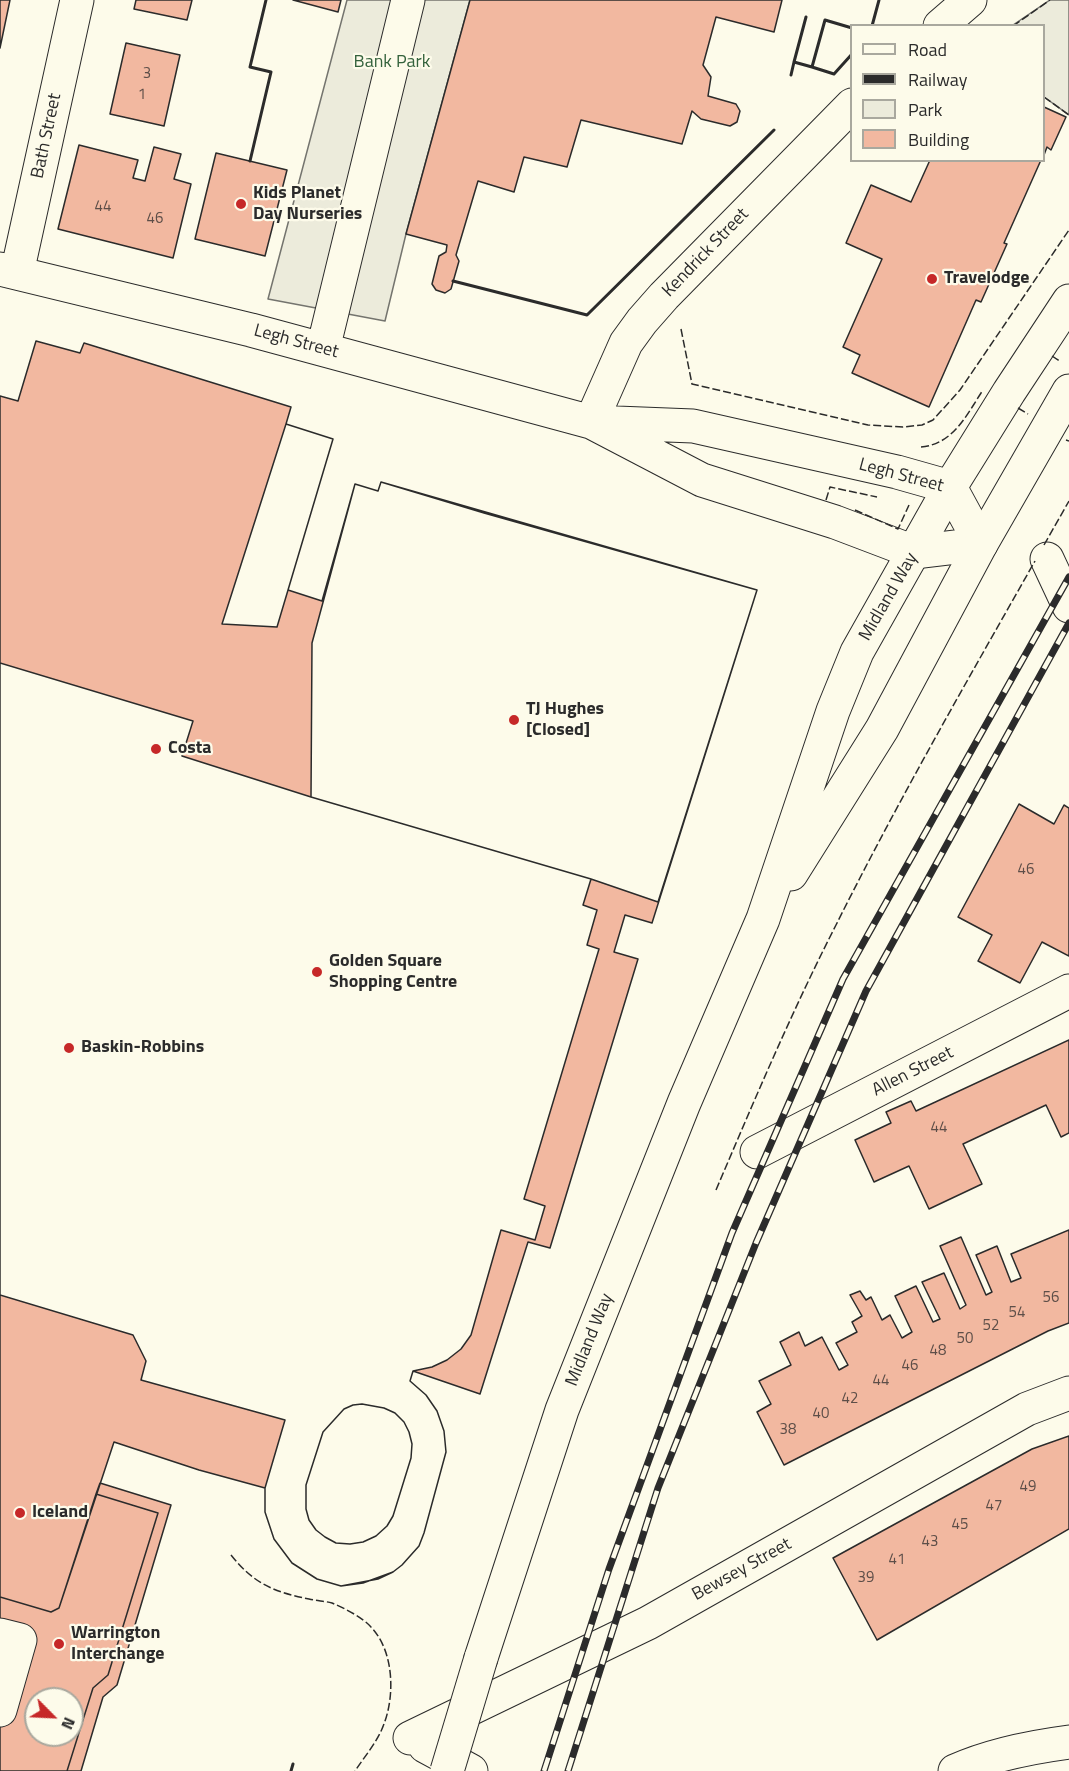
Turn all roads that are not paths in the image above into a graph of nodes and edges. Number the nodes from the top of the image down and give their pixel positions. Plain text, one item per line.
1 (77, 0) edge
2 (408, 0) edge
3 (970, 0) edge
4 (942, 24) edge
5 (850, 107) edge
6 (8, 271) edge
7 (1069, 301) edge
8 (323, 349) junction
9 (1069, 391) edge
10 (591, 422) junction
11 (950, 487) junction
12 (981, 544) junction
13 (914, 552) junction
14 (1047, 559) dead end
15 (1069, 606) edge
16 (764, 919) junction
17 (1069, 991) edge
18 (758, 1152) dead end
19 (1069, 1393) edge
20 (0, 1635) edge
21 (0, 1710) edge
22 (1069, 1742) edge
23 (447, 1771) edge
24 (471, 1771) edge
25 (956, 1771) edge

1 - 6 main road, Bath Street
2 - 8 main road
3 - 4 main road
5 - 10 main road, Kendrick Street
6 - 8 main road, Legh Street
7 - 11 main road, Midland Way
8 - 10 main road, Legh Street
9 - 12 main road, Midland Way
10 - 11 main road, Legh Street
10 - 13 main road, Legh Street
11 - 12 main road, Legh Street
11 - 13 main road, Midland Way
12 - 13 main road, Legh Street
12 - 16 main road, Midland Way
13 - 16 main road, Midland Way
14 - 15 main road
16 - 23 main road, Midland Way, bridge
17 - 18 main road, Allen Street
19 - 24 main road, Bewsey Street
20 - 21 main road
22 - 25 main road

